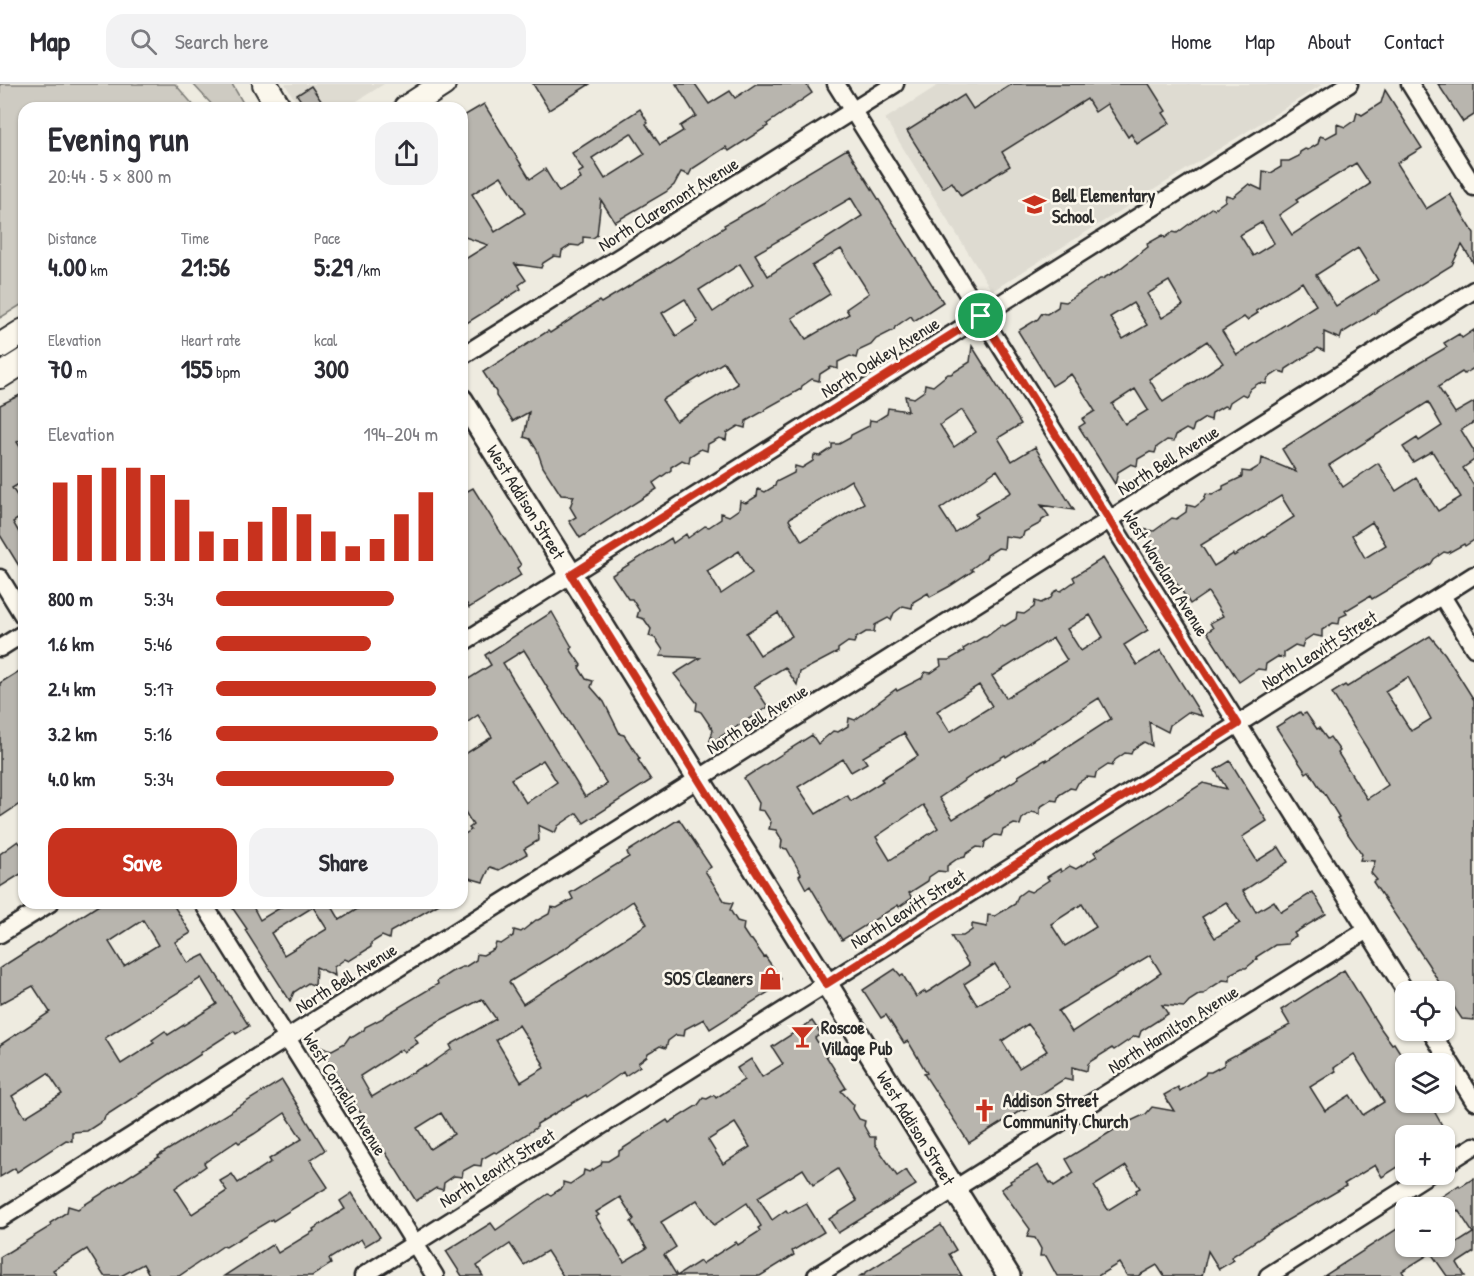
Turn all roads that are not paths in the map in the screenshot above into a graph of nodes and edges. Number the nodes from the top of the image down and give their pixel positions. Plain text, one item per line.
1 (265, 84) edge
2 (443, 84) edge
3 (836, 84) edge
4 (895, 84) edge
5 (1349, 84) edge
6 (1410, 84) edge
7 (276, 102) edge
8 (415, 102) edge
9 (853, 111) junction
10 (1474, 187) edge
11 (1474, 290) edge
12 (981, 316) junction
13 (18, 335) edge
14 (0, 346) edge
15 (468, 352) edge
16 (18, 365) edge
17 (0, 376) edge
18 (468, 410) edge
19 (1109, 520) junction
20 (571, 575) junction
21 (1474, 576) edge
22 (0, 578) edge
23 (1442, 596) junction
24 (18, 606) edge
25 (18, 637) edge
26 (468, 640) edge
27 (0, 648) edge
28 (1474, 648) edge
29 (1238, 724) junction
30 (698, 778) junction
31 (40, 909) edge
32 (207, 909) edge
33 (1367, 930) junction
34 (0, 934) edge
35 (1399, 981) edge
36 (826, 984) junction
37 (287, 1038) junction
38 (1437, 1041) edge
39 (1474, 1101) edge
40 (1474, 1146) edge
41 (1455, 1158) edge
42 (1412, 1185) edge
43 (954, 1189) junction
44 (0, 1219) edge
45 (415, 1243) junction
46 (363, 1276) edge
47 (435, 1276) edge
48 (816, 1276) edge
49 (1009, 1276) edge
50 (1268, 1276) edge

1 - 7 main road
2 - 8 main road
3 - 9 street, West Waveland Avenue
4 - 9 street, North Claremont Avenue
5 - 12 street, North Oakley Avenue
6 - 10 street
9 - 12 street, West Waveland Avenue
9 - 15 street, North Claremont Avenue
11 - 19 street, North Bell Avenue
12 - 19 street, West Waveland Avenue
12 - 20 street, North Oakley Avenue
13 - 14 main road
16 - 17 main road
18 - 20 street, West Addison Street
19 - 29 street, West Waveland Avenue
19 - 30 street, North Bell Avenue
20 - 26 street, North Oakley Avenue
20 - 30 street, West Addison Street
21 - 23 street, North Leavitt Street
22 - 24 street
23 - 28 street
23 - 29 street, North Leavitt Street
25 - 27 street
29 - 33 street, West Waveland Avenue
29 - 36 street, North Leavitt Street
30 - 36 street, West Addison Street
30 - 37 street, North Bell Avenue
31 - 34 street
32 - 37 street, West Cornelia Avenue
33 - 35 street, West Waveland Avenue
33 - 43 street, North Hamilton Avenue
36 - 43 street, West Addison Street
36 - 45 street, North Leavitt Street
37 - 44 street, North Bell Avenue
37 - 45 street, West Cornelia Avenue
38 - 39 street
40 - 41 street
42 - 50 street
43 - 48 street, North Hamilton Avenue
43 - 49 street, West Addison Street
45 - 46 street, North Leavitt Street
45 - 47 street, West Cornelia Avenue

